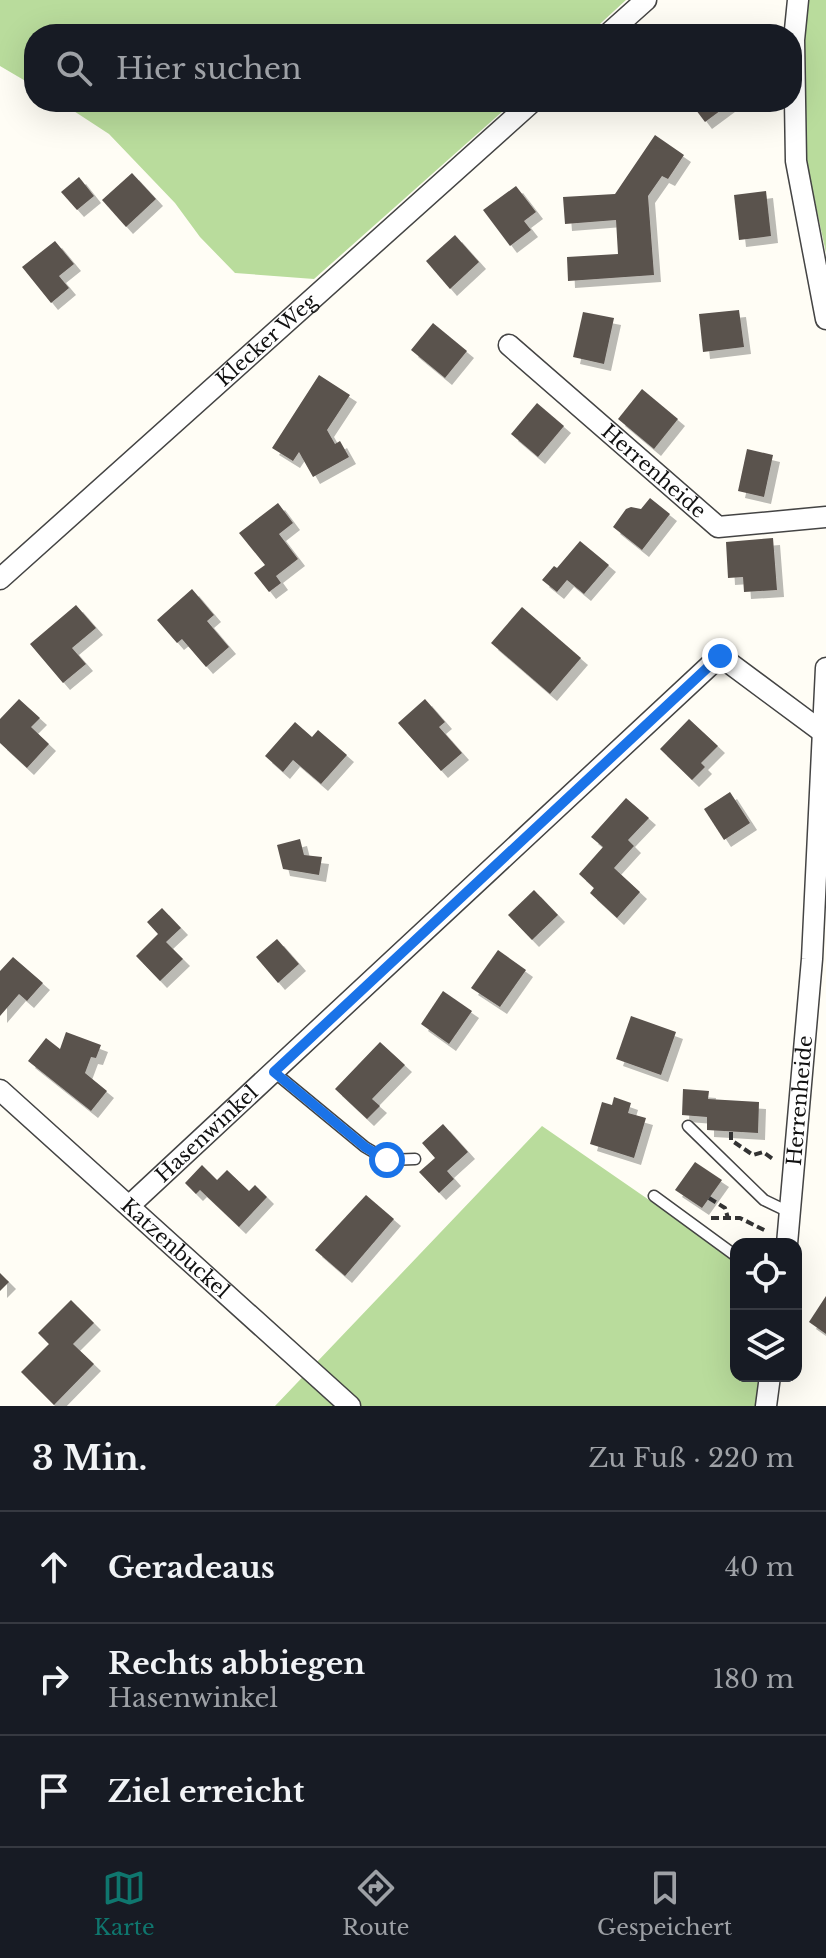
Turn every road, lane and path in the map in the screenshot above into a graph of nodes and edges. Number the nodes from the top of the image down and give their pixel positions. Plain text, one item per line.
1 (646, 0) edge
2 (798, 0) edge
3 (619, 24) edge
4 (796, 24) edge
5 (521, 112) edge
6 (795, 112) edge
7 (826, 319) edge
8 (509, 345) dead end
9 (826, 517) edge
10 (0, 579) edge
11 (826, 668) edge
12 (821, 731) junction
13 (819, 965) edge
14 (274, 1072) junction
15 (0, 1090) edge
16 (688, 1126) dead end
17 (731, 1132) dead end
18 (753, 1155) junction
19 (415, 1159) dead end
20 (757, 1162) dead end
21 (794, 1176) junction
22 (654, 1196) dead end
23 (709, 1198) dead end
24 (129, 1206) junction
25 (701, 1213) dead end
26 (791, 1213) junction
27 (728, 1218) junction
28 (780, 1238) edge
29 (787, 1238) edge
30 (730, 1252) edge
31 (769, 1382) edge
32 (350, 1406) edge
33 (766, 1406) edge

1 - 3 street
2 - 4 street
5 - 10 street, Klecker Weg
6 - 7 street
8 - 9 street, Herrenheide
11 - 12 street, Herrenheide
12 - 13 street, Herrenheide
12 - 14 street, Hasenwinkel
13 - 21 street, Herrenheide
14 - 19 lane
14 - 24 street, Hasenwinkel
15 - 24 street, Katzenbuckel
16 - 26 lane
17 - 18 path
18 - 20 path
18 - 21 path
21 - 26 street, Herrenheide
22 - 30 lane
23 - 27 path
24 - 32 street, Katzenbuckel
25 - 27 path
26 - 29 street, Herrenheide
27 - 28 path
31 - 33 street

